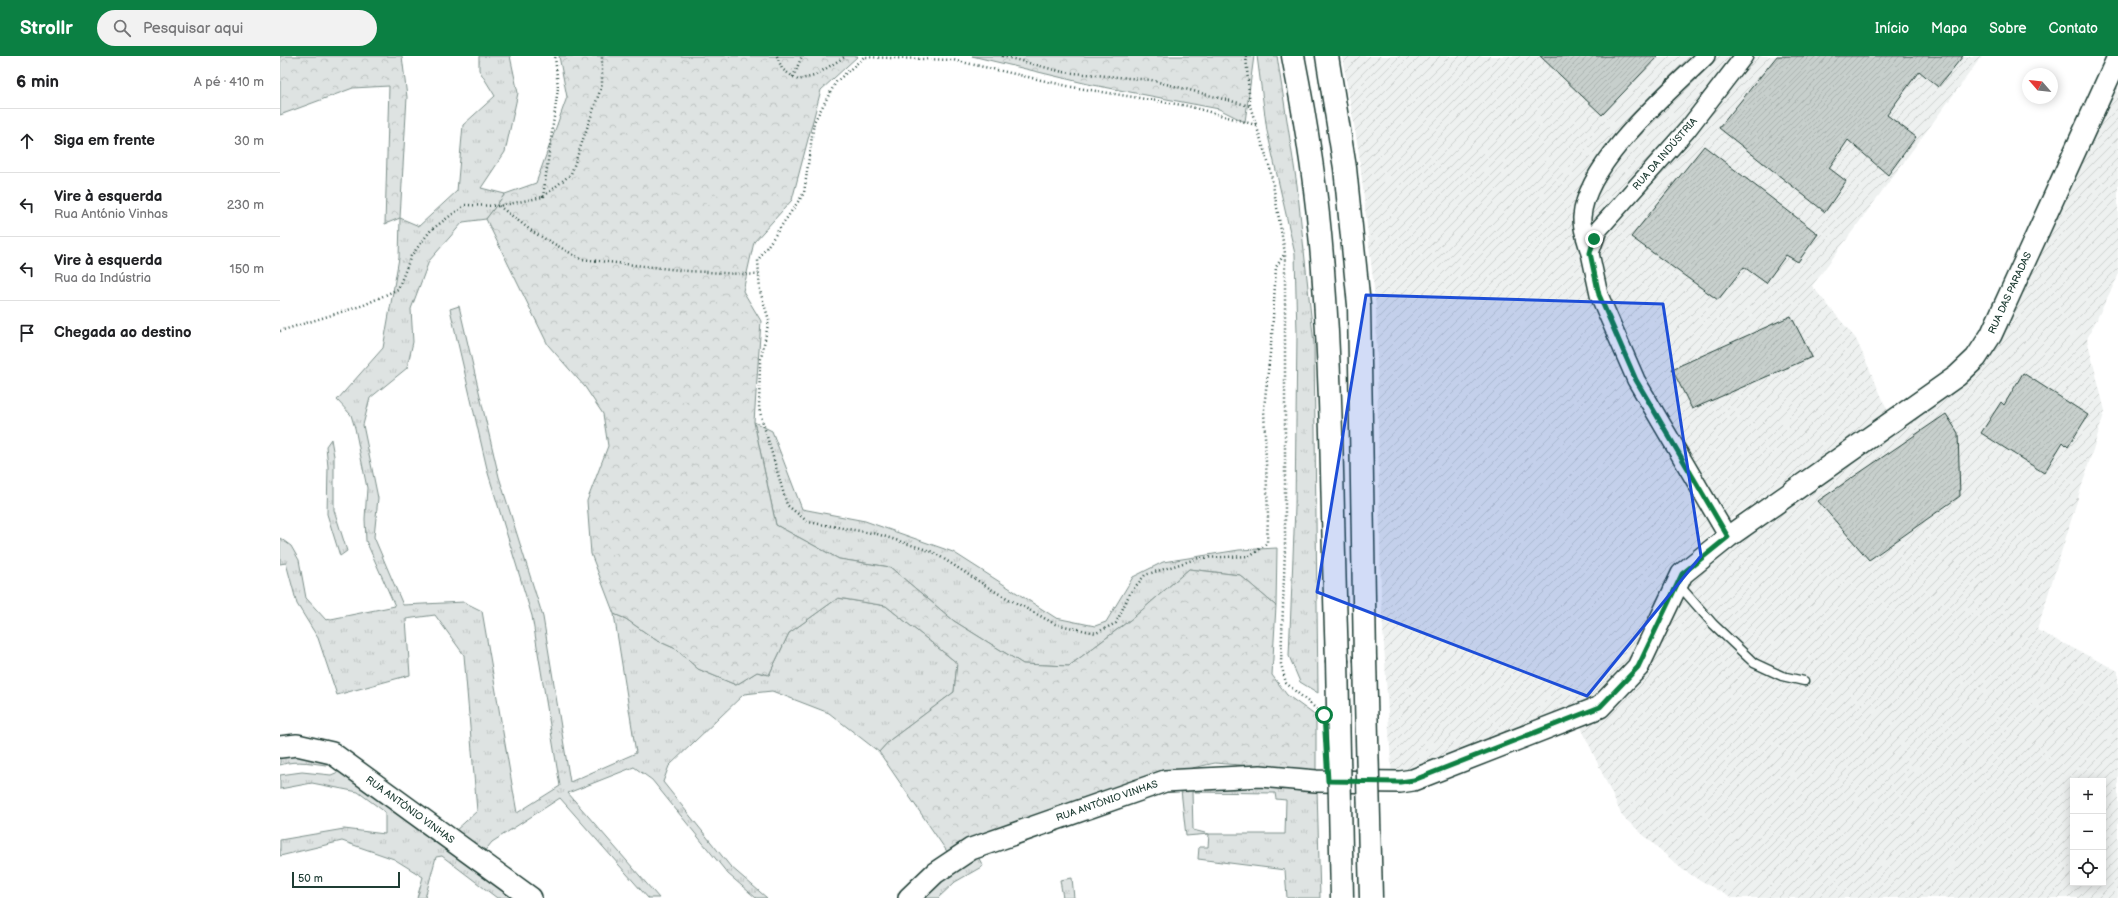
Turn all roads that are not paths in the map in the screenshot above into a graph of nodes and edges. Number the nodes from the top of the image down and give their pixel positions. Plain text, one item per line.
1 (1293, 56) edge
2 (1327, 56) edge
3 (1706, 56) edge
4 (1744, 56) edge
5 (2118, 57) edge
6 (1590, 253) junction
7 (1728, 537) junction
8 (1677, 584) junction
9 (1804, 681) dead end
10 (280, 747) edge
11 (531, 898) edge
12 (909, 898) edge
13 (1342, 898) edge
14 (1371, 898) edge

1 - 13 highway, bridge
2 - 14 highway, bridge
3 - 6 street
4 - 6 street, RUA DA INDÚSTRIA
5 - 7 street, RUA DAS PARADAS
6 - 7 street
7 - 8 street, RUA ANTÓNIO VINHAS
8 - 9 lane
8 - 12 street, RUA ANTÓNIO VINHAS
10 - 11 street, RUA ANTÓNIO VINHAS

